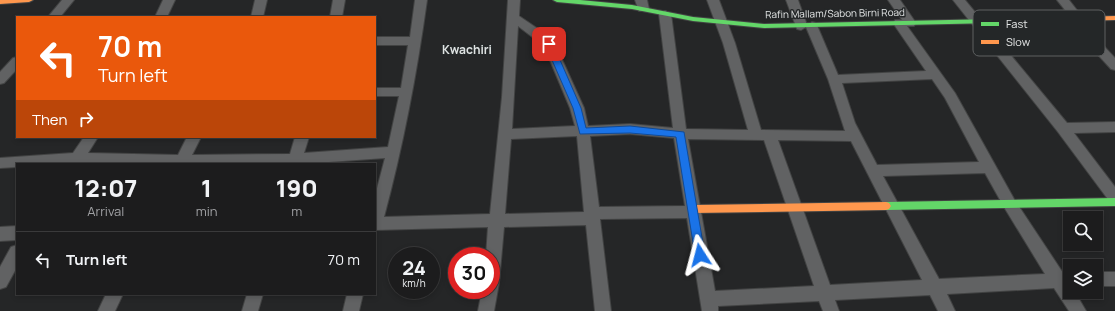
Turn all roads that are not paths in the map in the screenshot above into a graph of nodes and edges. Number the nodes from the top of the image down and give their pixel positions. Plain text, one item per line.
1 (29, 0) edge
2 (68, 0) edge
3 (169, 0) edge
4 (261, 0) edge
5 (339, 0) edge
6 (421, 0) edge
7 (514, 0) edge
8 (558, 0) edge
9 (713, 0) edge
10 (792, 0) edge
11 (894, 0) edge
12 (958, 0) edge
13 (1063, 0) edge
14 (4, 1) edge
15 (582, 1) edge
16 (642, 5) edge
17 (1069, 10) edge
18 (665, 14) junction
19 (55, 16) edge
20 (161, 16) edge
21 (257, 16) edge
22 (336, 16) edge
23 (513, 17) junction
24 (973, 18) edge
25 (1105, 18) edge
26 (1115, 18) edge
27 (973, 21) edge
28 (719, 23) junction
29 (904, 23) junction
30 (806, 26) junction
31 (376, 41) edge
32 (416, 41) junction
33 (1105, 55) edge
34 (1004, 56) edge
35 (1115, 66) edge
36 (14, 68) edge
37 (936, 75) junction
38 (834, 79) junction
39 (0, 80) edge
40 (376, 92) edge
41 (406, 92) junction
42 (1115, 126) edge
43 (1063, 128) junction
44 (583, 131) junction
45 (504, 134) junction
46 (680, 134) junction
47 (762, 135) junction
48 (855, 136) junction
49 (89, 138) edge
50 (194, 138) edge
51 (302, 138) edge
52 (393, 152) junction
53 (74, 161) edge
54 (295, 161) edge
55 (182, 162) edge
56 (0, 163) edge
57 (990, 167) junction
58 (874, 171) junction
59 (1115, 198) edge
60 (1115, 202) edge
61 (1010, 204) junction
62 (892, 205) junction
63 (793, 207) junction
64 (693, 211) junction
65 (592, 216) junction
66 (376, 220) edge
67 (496, 220) junction
68 (376, 224) edge
69 (16, 233) edge
70 (0, 234) edge
71 (494, 247) edge
72 (16, 254) edge
73 (1063, 277) edge
74 (1103, 279) edge
75 (1115, 279) edge
76 (1063, 280) edge
77 (0, 282) edge
78 (936, 288) junction
79 (824, 294) junction
80 (114, 295) edge
81 (255, 295) edge
82 (355, 295) edge
83 (488, 299) edge
84 (1073, 299) edge
85 (708, 305) edge
86 (106, 311) edge
87 (250, 311) edge
88 (351, 311) edge
89 (486, 311) edge
90 (603, 311) edge
91 (831, 311) edge
92 (947, 311) edge
93 (1078, 311) edge

1 - 14 street
2 - 19 street
3 - 20 street
4 - 21 street
5 - 22 street
6 - 32 street
7 - 23 street
8 - 15 street, Rafin Mallam/Sabon Birni Road
9 - 28 street
10 - 30 street
11 - 29 street
12 - 24 street
13 - 17 street
15 - 16 street, Rafin Mallam/Sabon Birni Road
16 - 18 street, Rafin Mallam/Sabon Birni Road
18 - 28 street, Rafin Mallam/Sabon Birni Road
18 - 46 street
23 - 44 street
23 - 45 street
25 - 26 street, Rafin Mallam/Sabon Birni Road
27 - 29 street, Rafin Mallam/Sabon Birni Road
28 - 30 street, Rafin Mallam/Sabon Birni Road
28 - 47 street
29 - 30 street, Rafin Mallam/Sabon Birni Road
29 - 37 street
30 - 38 street
31 - 32 street
32 - 41 street
33 - 35 street
34 - 43 street
36 - 39 street
37 - 38 street
37 - 57 street
38 - 48 street
40 - 41 street
41 - 52 street
42 - 43 street
43 - 59 street
44 - 45 street
44 - 46 street
44 - 65 street
45 - 67 street
46 - 47 street
46 - 64 street
47 - 48 street
47 - 63 street
48 - 58 street
49 - 53 street
50 - 55 street
51 - 54 street
52 - 54 street
52 - 66 street
53 - 55 street
53 - 56 street
54 - 55 street
57 - 58 street
57 - 61 street
58 - 62 street
60 - 61 street
61 - 62 street
61 - 73 street
62 - 63 street
62 - 78 street
63 - 64 street
63 - 79 street
64 - 65 street
64 - 85 street
65 - 67 street
65 - 90 street
67 - 68 street
67 - 71 street
69 - 70 street
72 - 77 street
74 - 75 street
76 - 78 street
78 - 79 street
78 - 92 street
79 - 85 street
79 - 91 street
80 - 86 street
81 - 87 street
82 - 88 street
83 - 89 street
84 - 93 street

